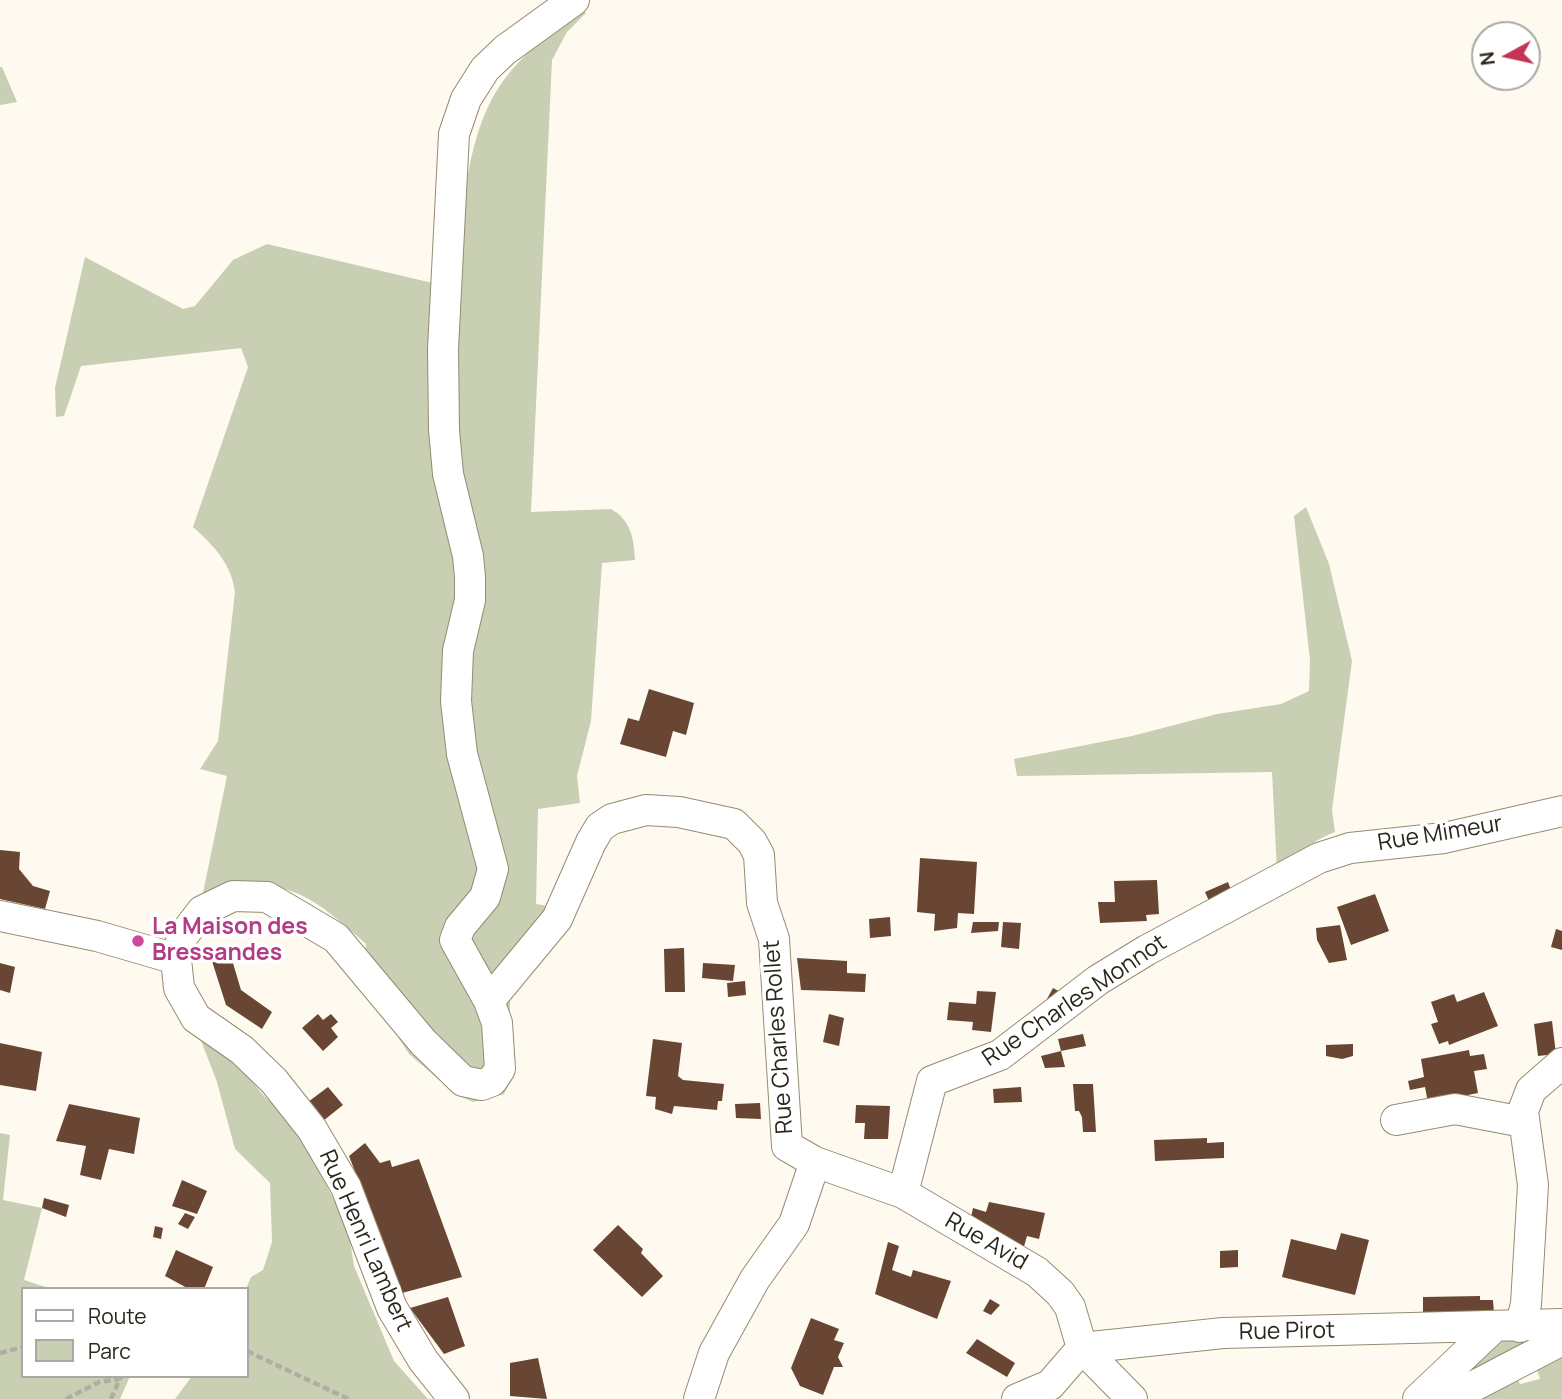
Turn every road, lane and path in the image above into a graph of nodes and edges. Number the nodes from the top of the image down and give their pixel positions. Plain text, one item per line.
1 (574, 0) edge
2 (1562, 811) edge
3 (1319, 858) joint
4 (0, 916) edge
5 (176, 958) junction
6 (489, 1001) junction
7 (1562, 1063) edge
8 (1396, 1120) dead end
9 (1523, 1122) junction
10 (788, 1146) joint
11 (815, 1162) junction
12 (903, 1193) junction
13 (1562, 1324) edge
14 (1506, 1327) junction
15 (1562, 1339) edge
16 (21, 1347) edge
17 (1082, 1348) junction
18 (248, 1351) edge
19 (0, 1353) edge
20 (120, 1378) edge
21 (66, 1399) edge
22 (111, 1399) edge
23 (348, 1399) edge
24 (454, 1399) edge
25 (699, 1399) edge
26 (1017, 1399) edge
27 (1132, 1399) edge
28 (1418, 1399) edge
29 (1449, 1399) edge

1 - 6 street
2 - 3 street, Rue Mimeur
3 - 12 street, Rue Charles Monnot
4 - 5 street
5 - 6 street
5 - 24 street, Rue Henri Lambert
6 - 10 street, Rue Charles Rollet
7 - 9 street
8 - 9 street
9 - 14 street
10 - 11 street, Rue Avid
11 - 12 street, Rue Avid
11 - 25 street
12 - 17 street, Rue Avid
13 - 14 street, Rue Pirot
14 - 17 street, Rue Pirot
14 - 28 street
15 - 29 street
16 - 19 path
17 - 26 street
17 - 27 street, Rue Avid
18 - 23 path
20 - 21 path
20 - 22 path

